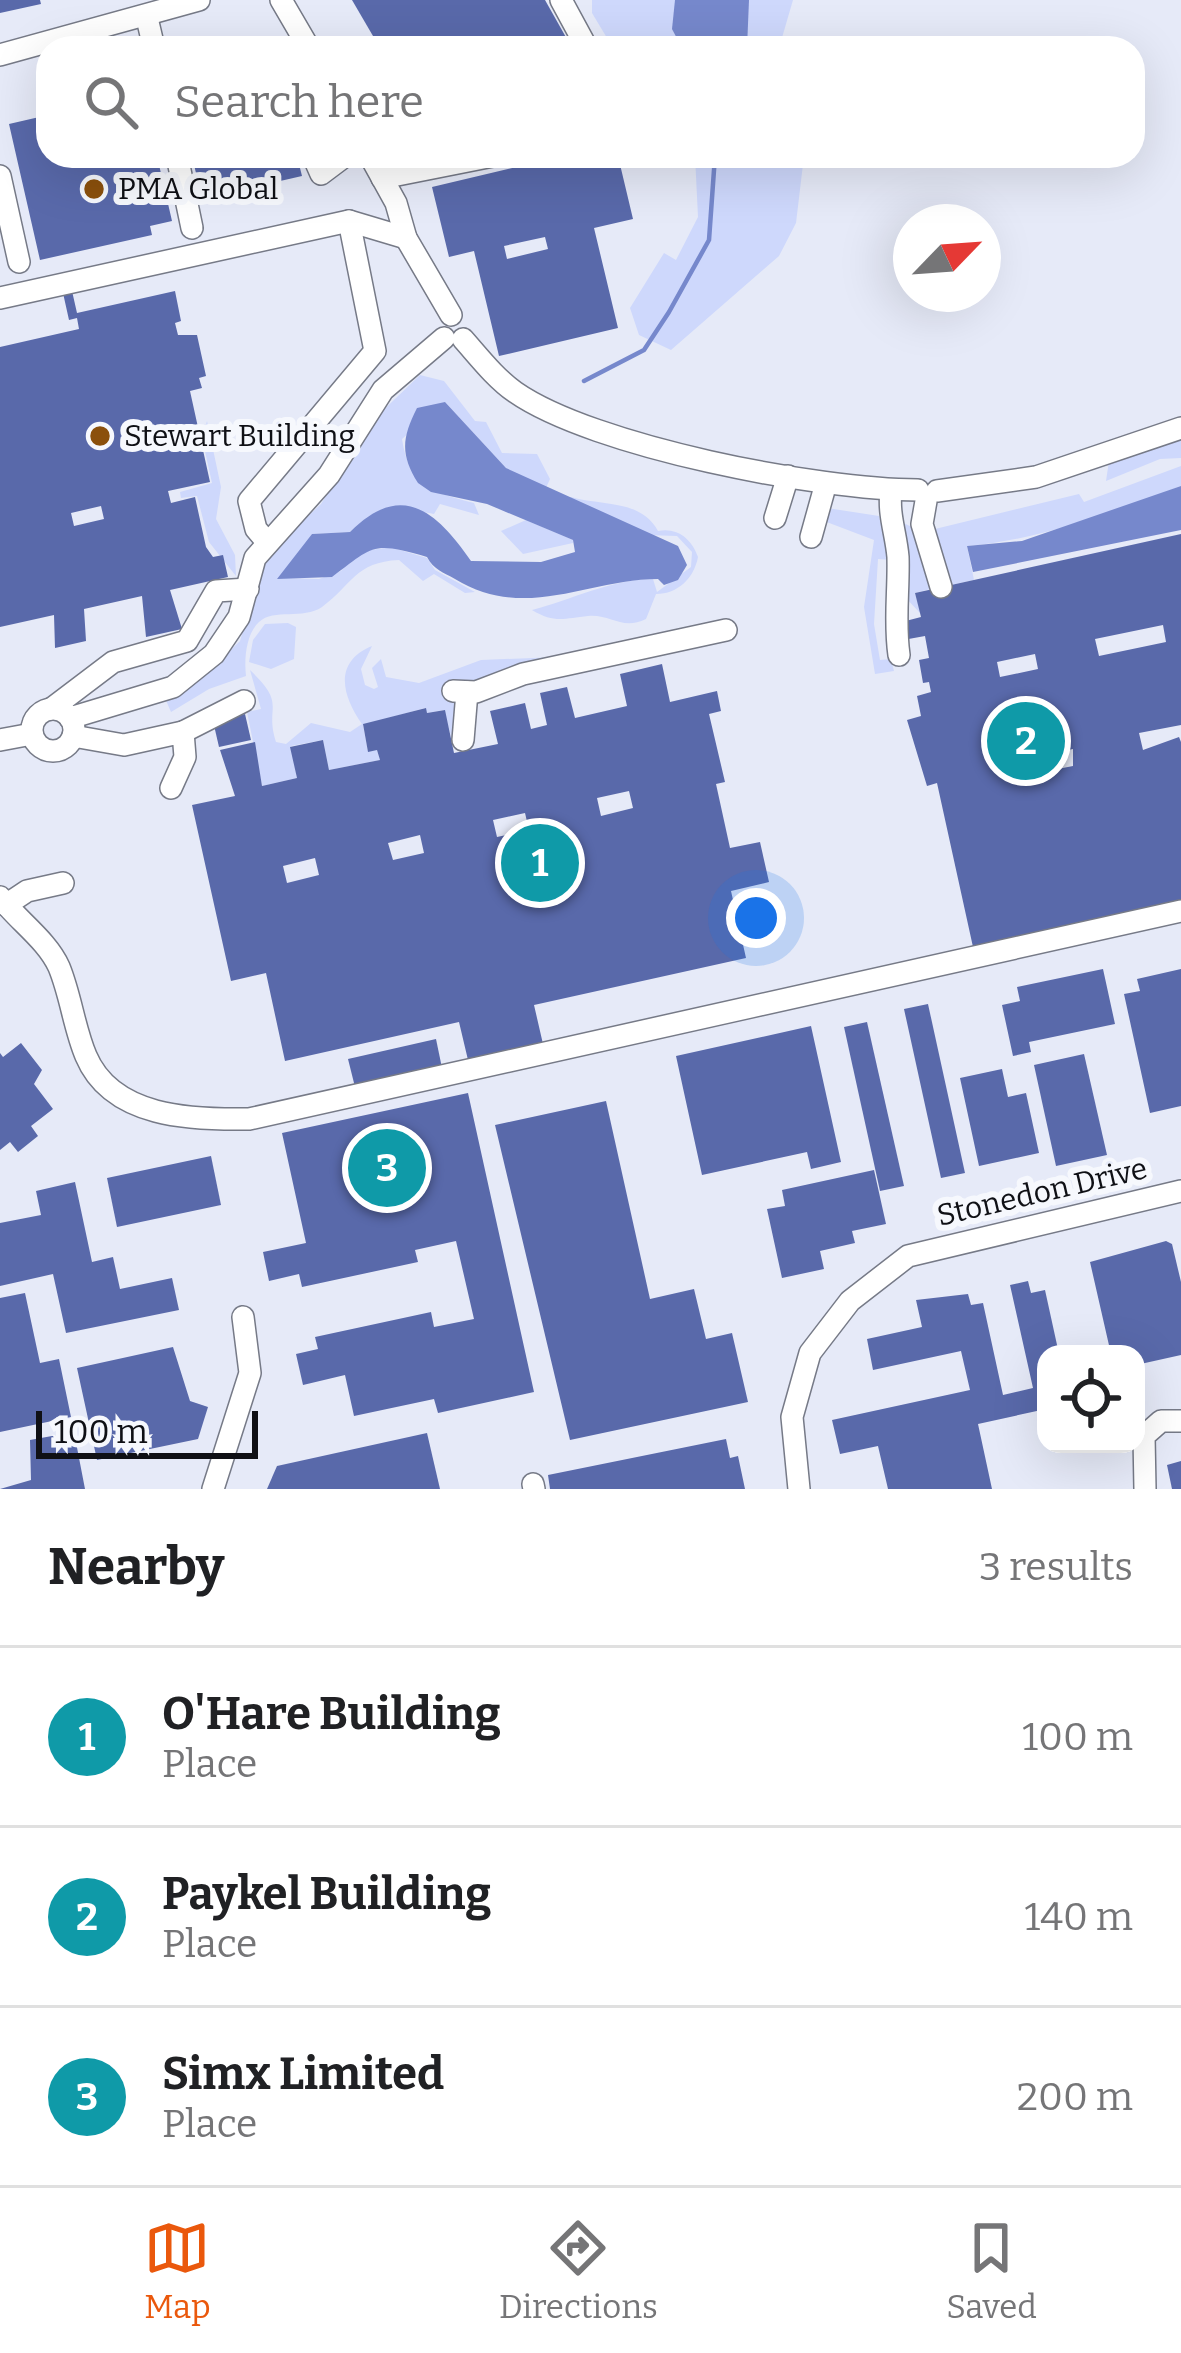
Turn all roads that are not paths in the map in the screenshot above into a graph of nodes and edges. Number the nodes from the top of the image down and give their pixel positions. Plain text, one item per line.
1 (197, 0) edge
2 (281, 0) edge
3 (561, 0) edge
4 (147, 18) junction
5 (75, 36) edge
6 (151, 36) edge
7 (302, 36) edge
8 (580, 36) edge
9 (36, 46) edge
10 (0, 55) edge
11 (179, 168) edge
12 (377, 168) edge
13 (432, 168) edge
14 (0, 176) edge
15 (382, 178) junction
16 (349, 221) junction
17 (192, 228) dead end
18 (406, 238) junction
19 (19, 262) dead end
20 (0, 298) edge
21 (453, 331) junction
22 (1181, 428) edge
23 (788, 476) junction
24 (826, 483) junction
25 (891, 490) junction
26 (927, 494) junction
27 (775, 518) dead end
28 (811, 537) dead end
29 (267, 542) junction
30 (941, 587) dead end
31 (248, 589) junction
32 (726, 630) dead end
33 (899, 655) dead end
34 (244, 701) dead end
35 (65, 721) junction
36 (182, 732) junction
37 (32, 734) junction
38 (0, 740) edge
39 (463, 740) dead end
40 (171, 788) dead end
41 (64, 883) dead end
42 (3, 901) edge
43 (1181, 911) edge
44 (1181, 1191) edge
45 (243, 1318) dead end
46 (1181, 1421) edge
47 (213, 1489) edge
48 (799, 1489) edge
49 (1145, 1489) edge

1 - 4 street
2 - 7 street
3 - 8 street
4 - 5 street
4 - 6 street
9 - 10 street
11 - 17 street
12 - 15 street
13 - 15 street
14 - 19 street
15 - 18 street
16 - 18 street
16 - 20 street
16 - 29 street
18 - 21 street
21 - 23 street
21 - 29 street
22 - 26 street
23 - 24 street
23 - 27 street
24 - 25 street
24 - 28 street
25 - 26 street
25 - 33 street
26 - 30 street
29 - 31 street
31 - 35 street
31 - 35 street
32 - 39 street
34 - 36 street
35 - 36 street
35 - 37 street
35 - 37 street
36 - 40 street
37 - 38 street
41 - 42 street
42 - 43 street
44 - 48 street, Stonedon Drive
45 - 47 street
46 - 49 street

